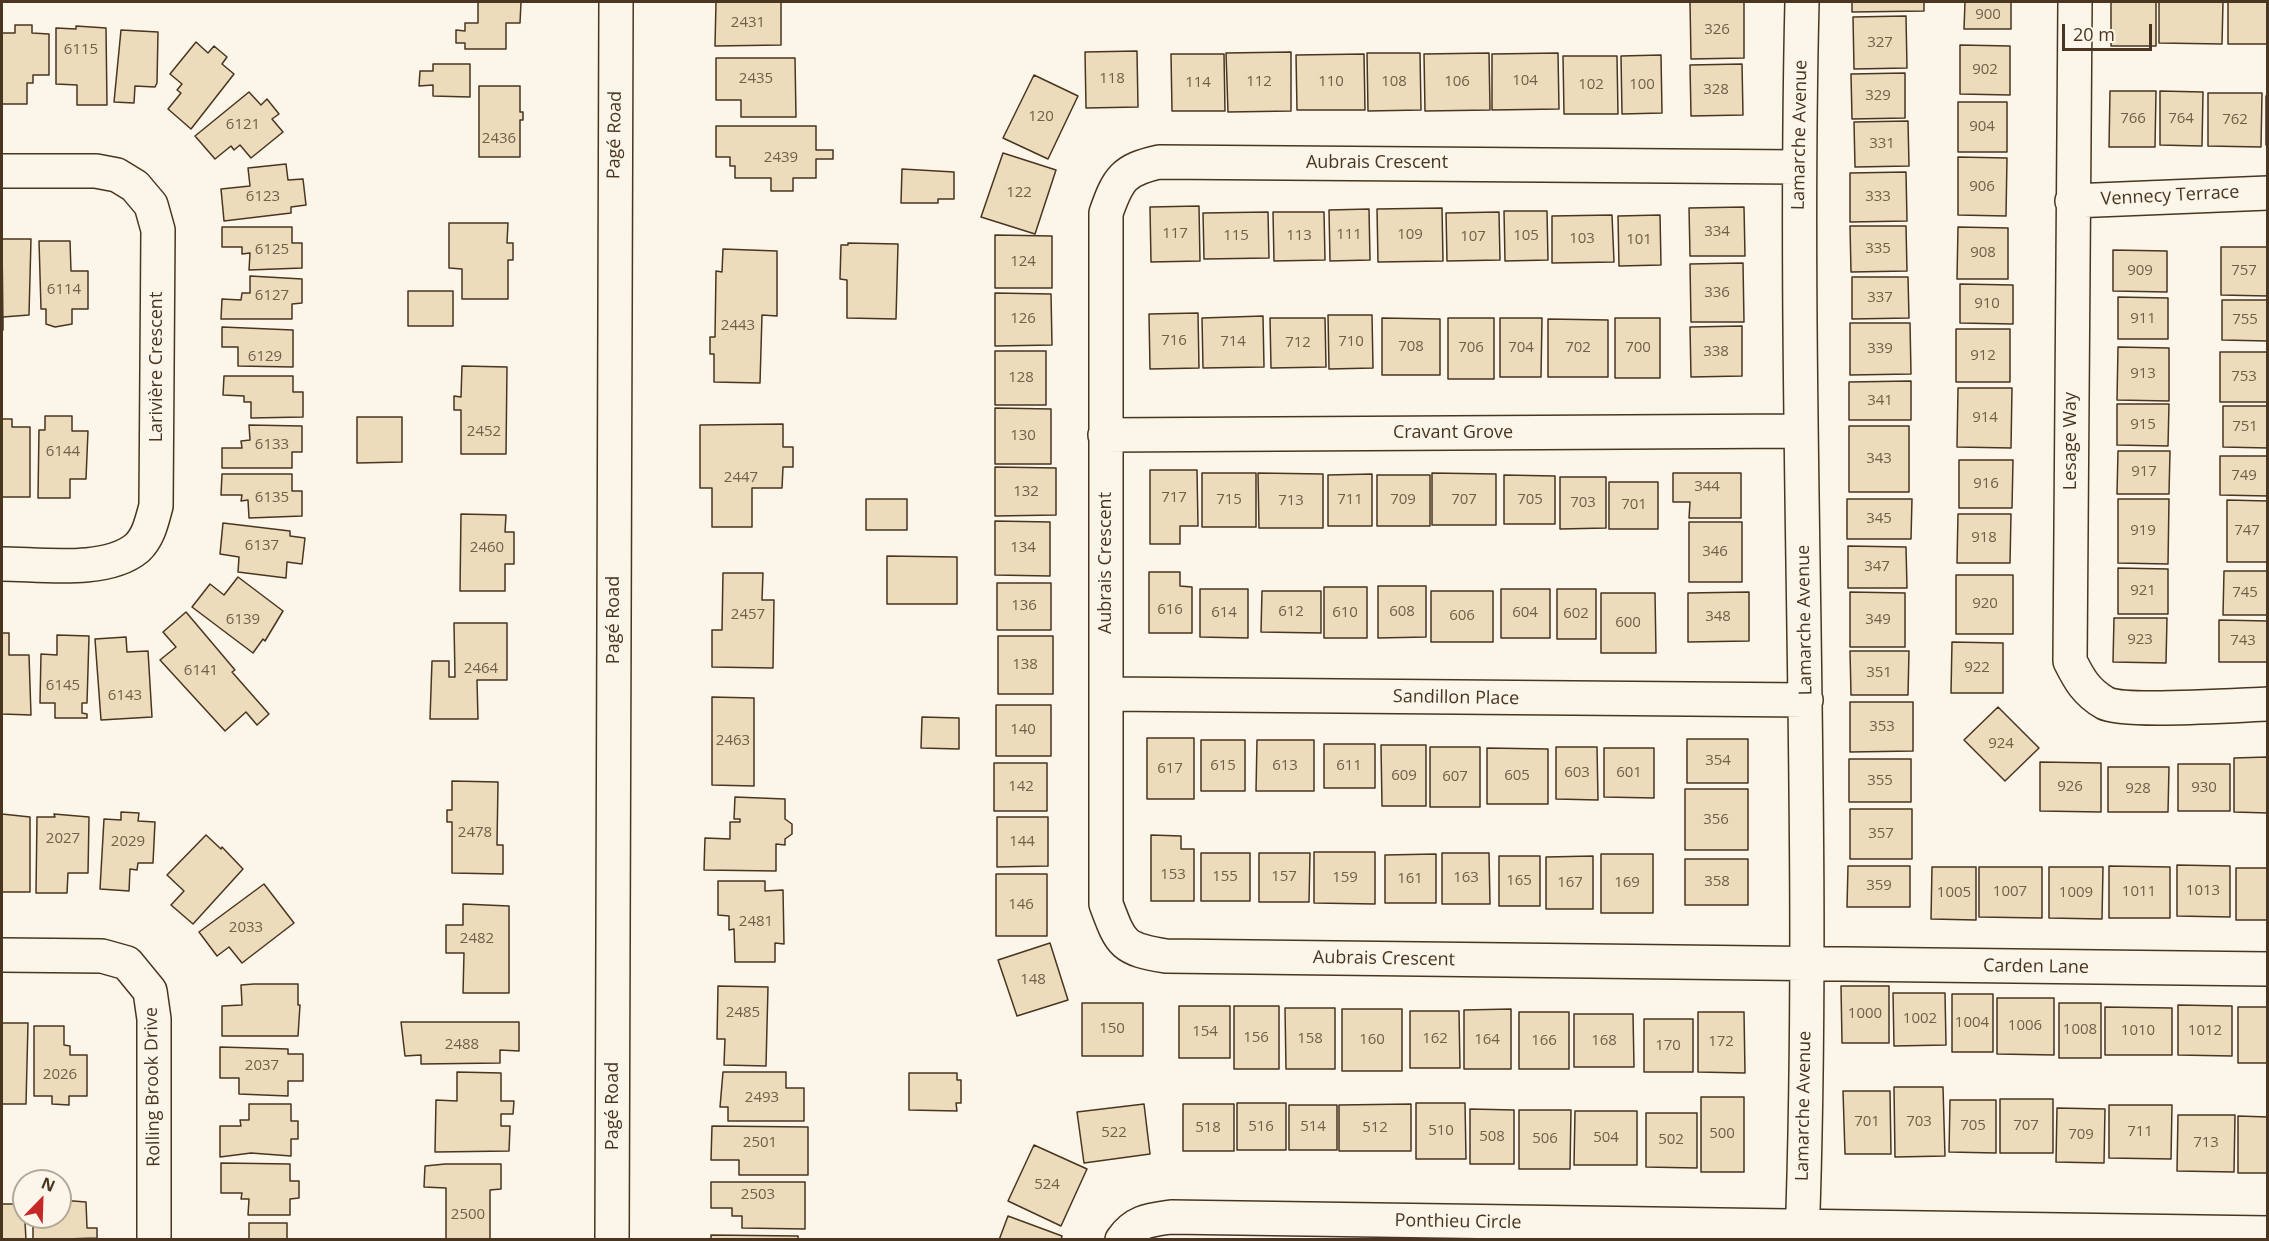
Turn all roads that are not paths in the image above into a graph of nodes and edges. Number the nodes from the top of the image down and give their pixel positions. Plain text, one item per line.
1 (616, 2) edge
2 (1802, 2) edge
3 (2075, 2) edge
4 (1798, 167) junction
5 (2, 171) edge
6 (2268, 193) edge
7 (2072, 201) junction
8 (1801, 431) junction
9 (1105, 435) junction
10 (2, 564) edge
11 (1107, 694) junction
12 (1806, 700) junction
13 (2268, 704) edge
14 (2, 956) edge
15 (1805, 964) junction
16 (2268, 969) edge
17 (1803, 1233) edge
18 (2268, 1233) edge
19 (154, 1239) edge
20 (612, 1239) edge
21 (1122, 1239) edge

1 - 20 street, Pagé Road
2 - 4 street, Lamarche Avenue
3 - 7 street, Lesage Way
4 - 8 street, Lamarche Avenue
4 - 9 street, Aubrais Crescent
5 - 10 street, Larivière Crescent
6 - 7 street, Vennecy Terrace
7 - 13 street, Lesage Way
8 - 9 street, Cravant Grove
8 - 12 street, Lamarche Avenue
9 - 11 street, Aubrais Crescent
11 - 12 street, Sandillon Place
11 - 15 street, Aubrais Crescent
12 - 15 street, Lamarche Avenue
14 - 19 street, Rolling Brook Drive
15 - 16 street, Carden Lane
15 - 17 street, Lamarche Avenue
17 - 18 street
17 - 21 street, Ponthieu Circle

